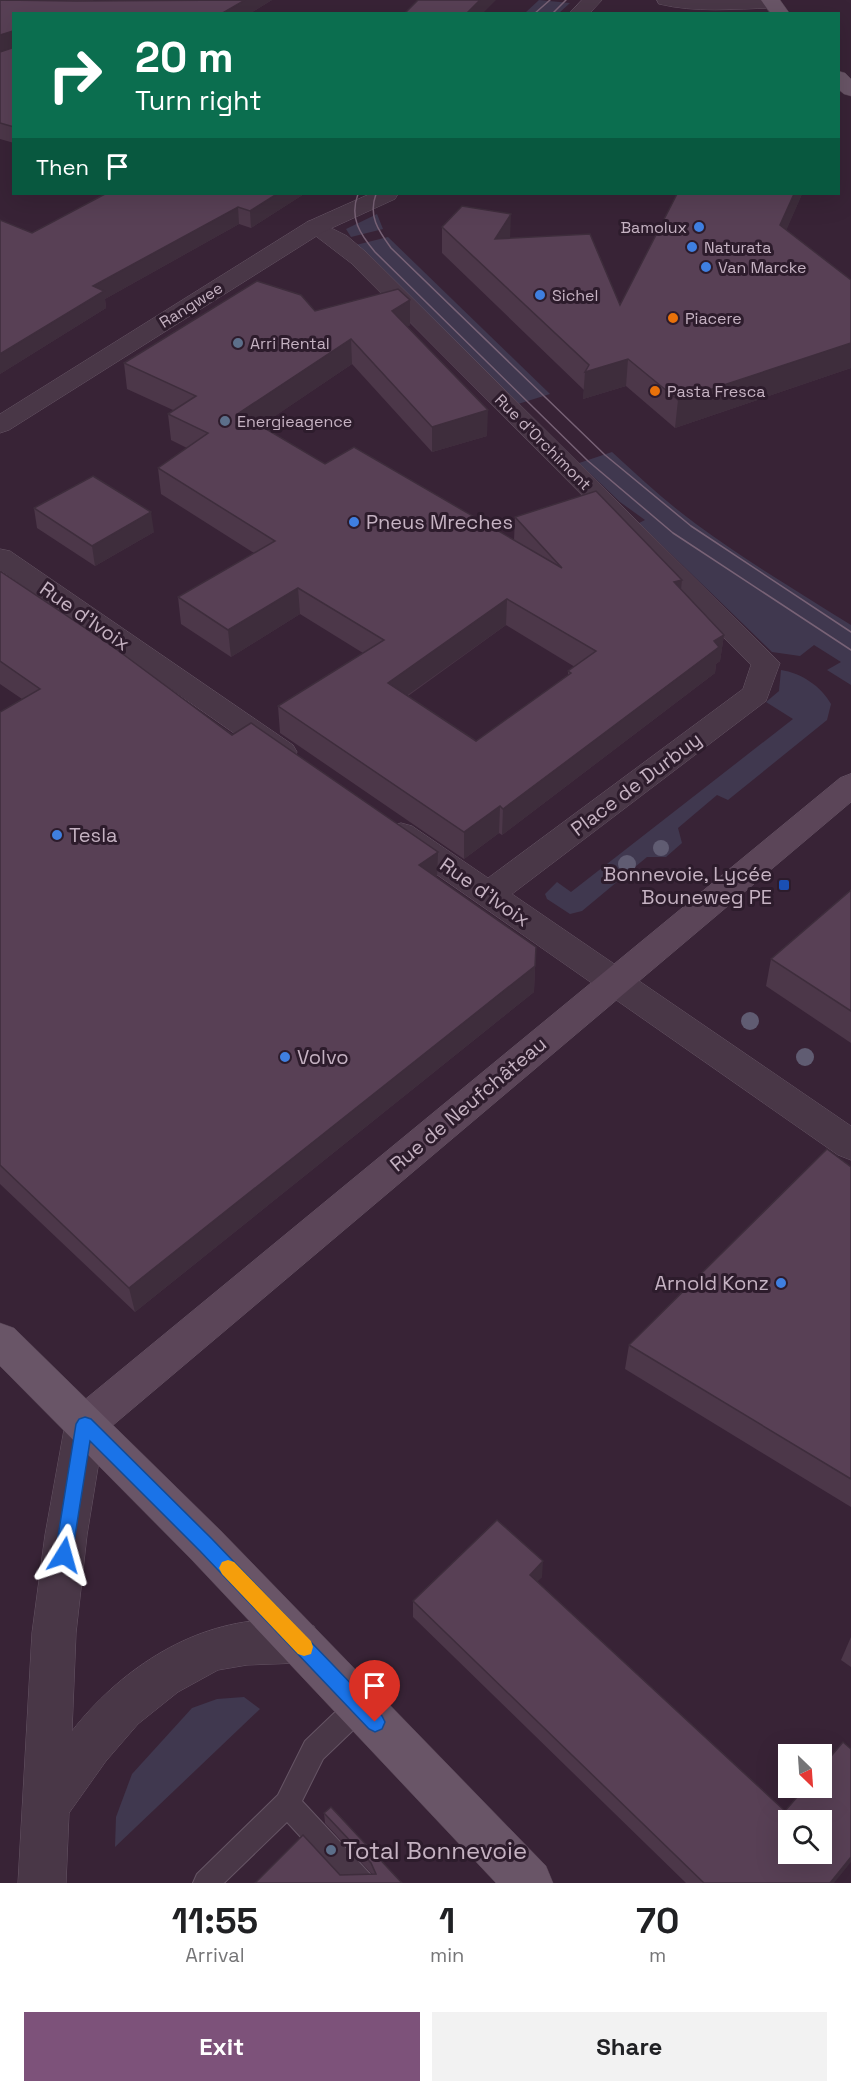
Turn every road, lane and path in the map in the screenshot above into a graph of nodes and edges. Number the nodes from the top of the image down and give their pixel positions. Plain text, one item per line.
1 (593, 0) edge
2 (666, 0) edge
3 (774, 5) edge
4 (580, 12) edge
5 (840, 79) edge
6 (851, 90) edge
7 (385, 195) edge
8 (315, 227) junction
9 (0, 425) edge
10 (0, 557) edge
11 (766, 663) joint
12 (303, 766) edge
13 (851, 784) edge
14 (381, 820) edge
15 (488, 895) junction
16 (615, 982) junction
17 (851, 1145) edge
18 (0, 1340) edge
19 (85, 1424) junction
20 (298, 1641) junction
21 (360, 1706) junction
22 (287, 1804) junction
23 (44, 1809) junction
24 (209, 1882) edge
25 (42, 1883) edge
26 (361, 1883) edge
27 (529, 1883) edge

1 - 4 street
2 - 3 street
5 - 6 main road
7 - 8 street, Rangwee
8 - 9 street, Rangwee
8 - 11 street, Rue d'Orchimont
10 - 12 street, Rue d'Ivoix
11 - 15 street, Place de Durbuy
13 - 16 main road, Rue de Neufchâteau
14 - 15 street, Rue d'Ivoix
15 - 16 street, Rue d'Ivoix
16 - 17 street, Rue d'Ivoix
16 - 19 main road, Rue de Neufchâteau
18 - 19 main road
19 - 20 main road
19 - 23 street
20 - 21 main road
20 - 23 street
21 - 22 lane
21 - 27 main road
22 - 24 lane
22 - 26 lane
23 - 25 street

